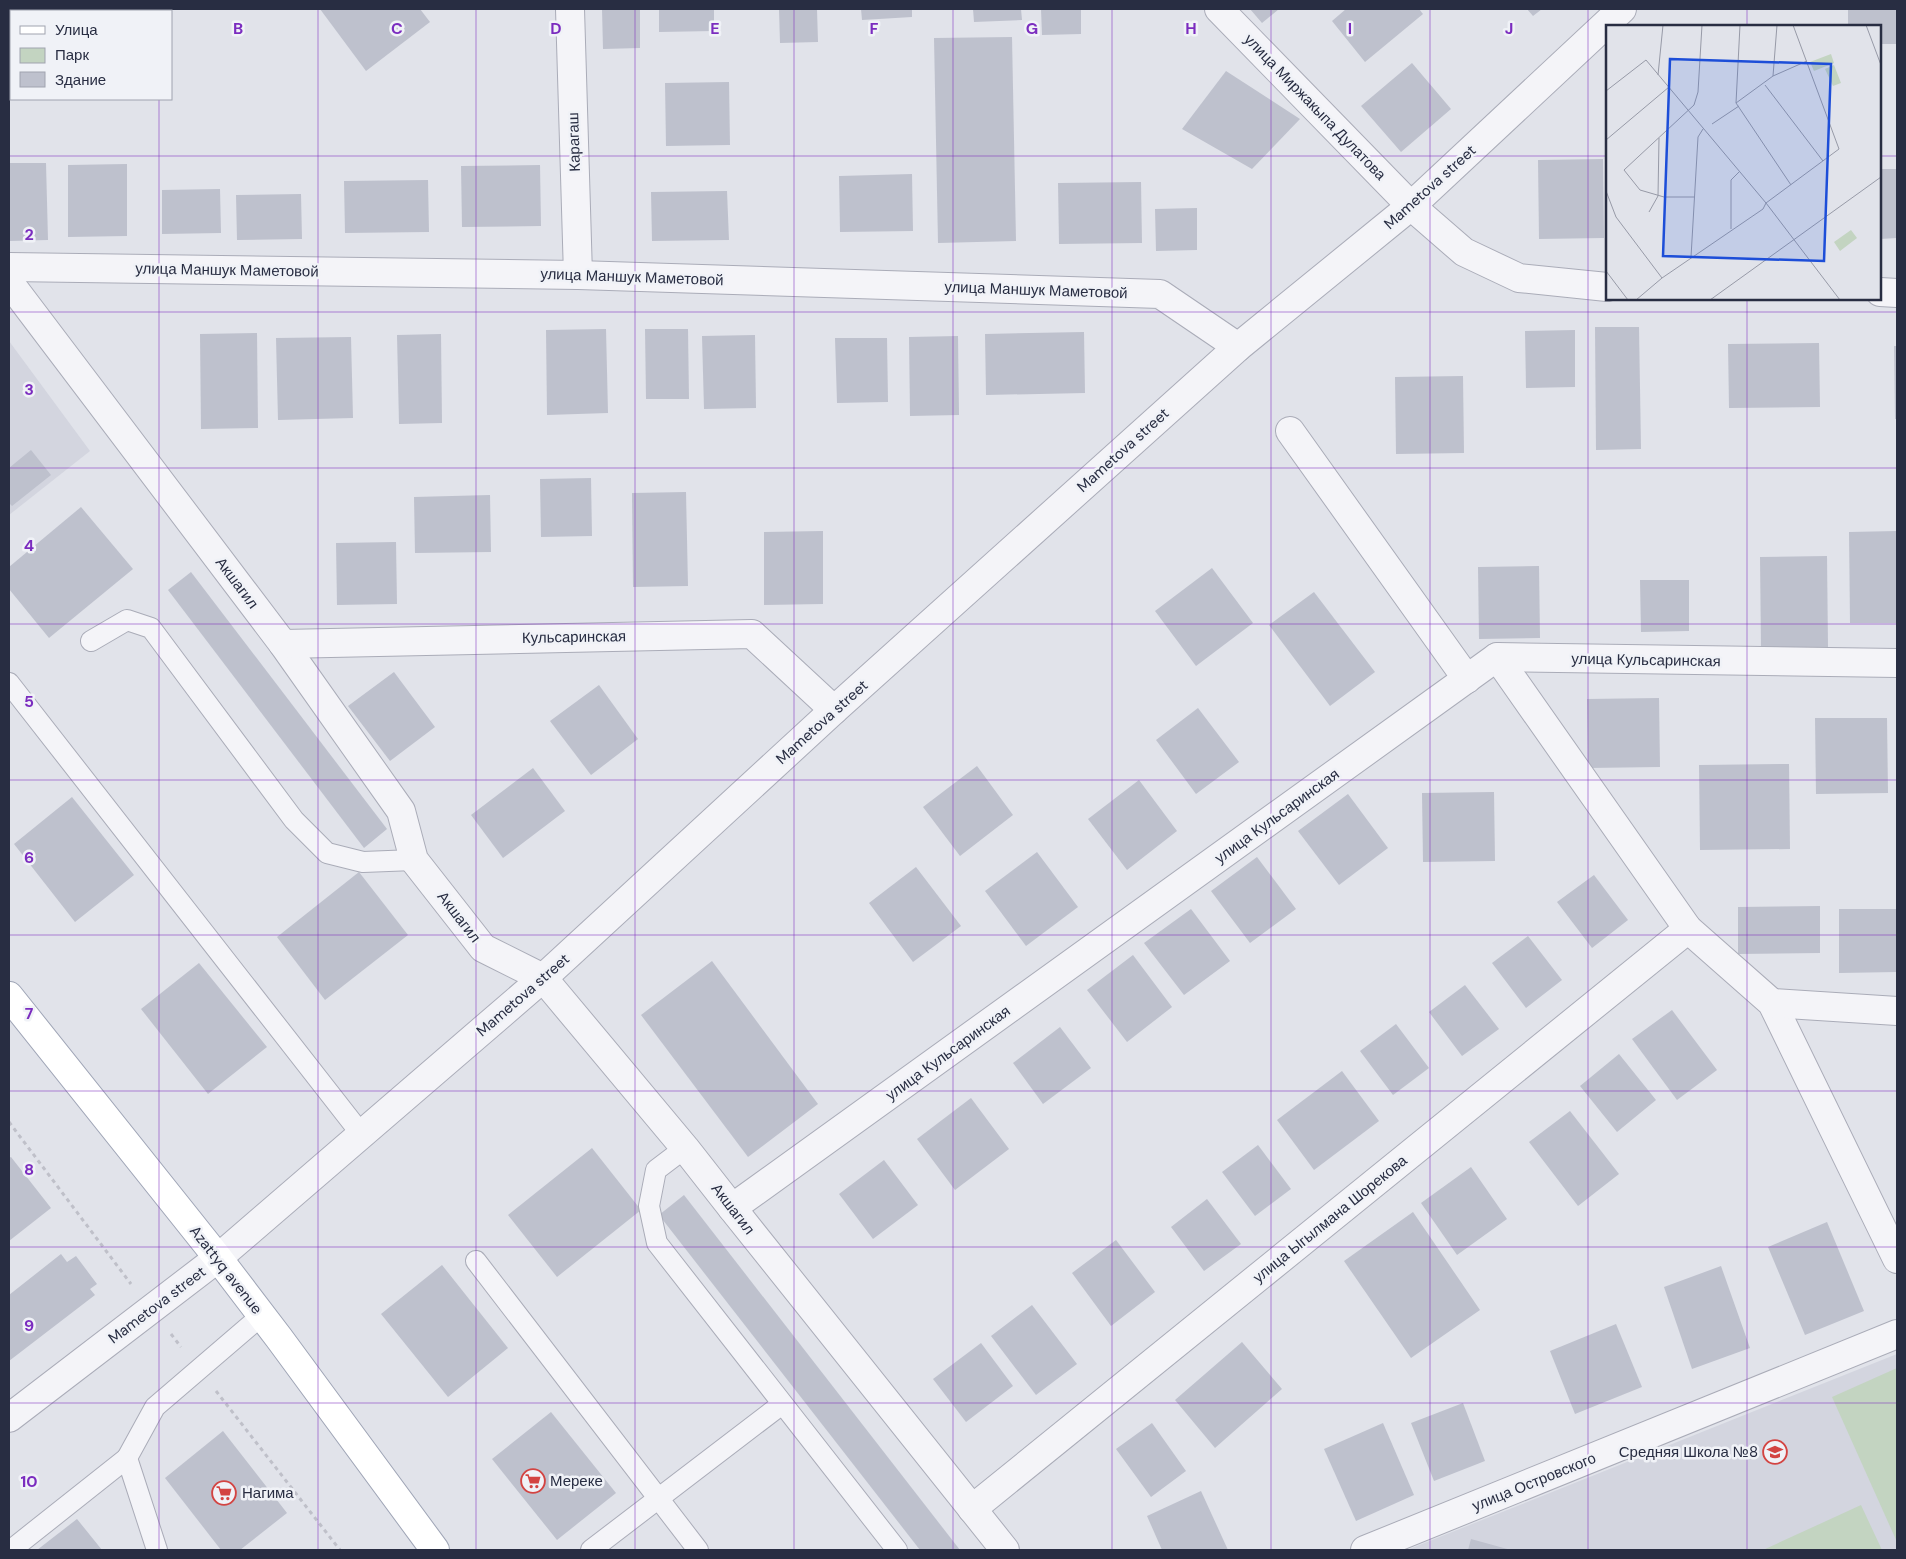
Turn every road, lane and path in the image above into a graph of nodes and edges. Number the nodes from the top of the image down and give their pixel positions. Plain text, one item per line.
1 (570, 9) edge
2 (1219, 9) edge
3 (1622, 9) edge
4 (1411, 206) junction
5 (9, 267) edge
6 (578, 275) junction
7 (9, 282) edge
8 (1606, 287) edge
9 (1881, 292) edge
10 (1897, 292) edge
11 (1238, 347) junction
12 (1290, 431) dead end
13 (91, 641) dead end
14 (283, 644) junction
15 (1497, 657) junction
16 (1897, 664) edge
17 (1467, 679) junction
18 (9, 683) edge
19 (834, 710) junction
20 (414, 860) junction
21 (1688, 929) junction
22 (543, 978) junction
23 (9, 996) edge
24 (1772, 1003) junction
25 (1897, 1010) edge
26 (9, 1122) edge
27 (362, 1135) junction
28 (685, 1148) junction
29 (732, 1208) junction
30 (218, 1258) junction
31 (1897, 1259) edge
32 (476, 1261) dead end
33 (151, 1310) junction
34 (261, 1316) junction
35 (1897, 1334) edge
36 (198, 1369) junction
37 (782, 1404) junction
38 (9, 1418) edge
39 (128, 1458) junction
40 (658, 1498) junction
41 (972, 1509) junction
42 (11, 1550) edge
43 (158, 1550) edge
44 (340, 1550) edge
45 (435, 1550) edge
46 (591, 1550) edge
47 (698, 1550) edge
48 (897, 1550) edge
49 (1005, 1550) edge
50 (1365, 1550) edge

1 - 6 street, Карагаш
2 - 4 street, улица Миржакыпа Дулатова
3 - 4 street, Mametova street
4 - 8 street
4 - 11 street, Mametova street
5 - 6 street, улица Маншук Маметовой
6 - 11 street, улица Маншук Маметовой
7 - 14 street, Акшагил
9 - 10 street
11 - 19 street, Mametova street
12 - 17 street
13 - 20 lane
14 - 19 street, Кульсаринская
14 - 20 street, Акшагил
15 - 16 street, улица Кульсаринская
15 - 17 street, улица Кульсаринская
15 - 21 street
17 - 29 street, улица Кульсаринская
18 - 27 lane
19 - 22 street, Mametova street
20 - 22 street, Акшагил
21 - 24 street
21 - 41 street, улица Ыгылмана Шорекова
22 - 27 street, Mametova street
22 - 28 street, Акшагил
23 - 30 main road, Azattyq avenue
24 - 25 street
24 - 31 street
26 - 33 path
27 - 30 street, Mametova street
28 - 29 street, Акшагил
28 - 37 lane
29 - 41 street, Акшагил
30 - 33 street, Mametova street
30 - 34 main road, Azattyq avenue
32 - 40 lane
33 - 36 path
33 - 38 street, Mametova street
34 - 36 lane
34 - 45 main road, Azattyq avenue
35 - 50 street, улица Островского
36 - 39 lane
36 - 44 path
37 - 40 lane
37 - 48 lane
39 - 42 lane
39 - 43 lane
40 - 46 lane
40 - 47 lane
41 - 49 street, Акшагил

